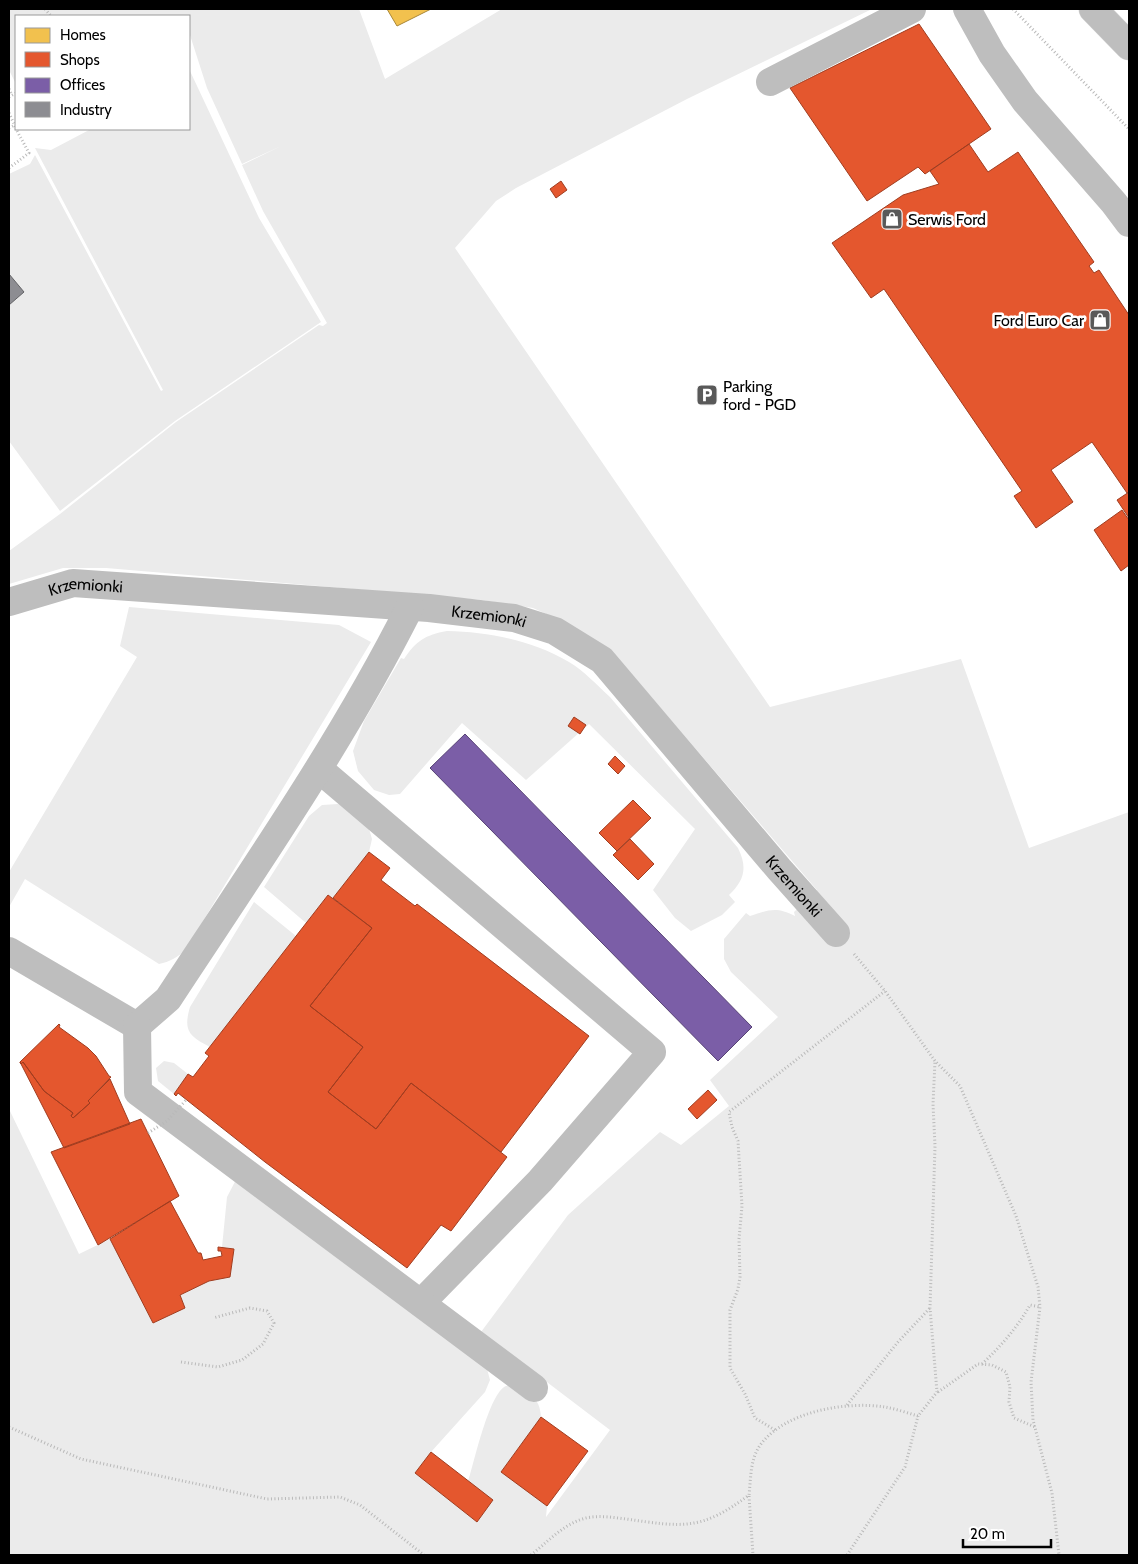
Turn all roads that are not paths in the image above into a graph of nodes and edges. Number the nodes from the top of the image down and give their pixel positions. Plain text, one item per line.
1 (912, 9) edge
2 (967, 9) edge
3 (1094, 9) edge
4 (1129, 46) edge
5 (770, 82) dead end
6 (1124, 205) edge
7 (9, 602) edge
8 (410, 606) junction
9 (319, 769) junction
10 (836, 933) road end
11 (9, 951) edge
12 (136, 1026) junction
13 (421, 1303) junction
14 (534, 1388) dead end

1 - 5 street
2 - 6 street
3 - 4 street
7 - 8 street, Krzemionki
8 - 9 street
8 - 10 street, Krzemionki
9 - 12 street
9 - 13 street
11 - 12 street
12 - 13 street
13 - 14 street

